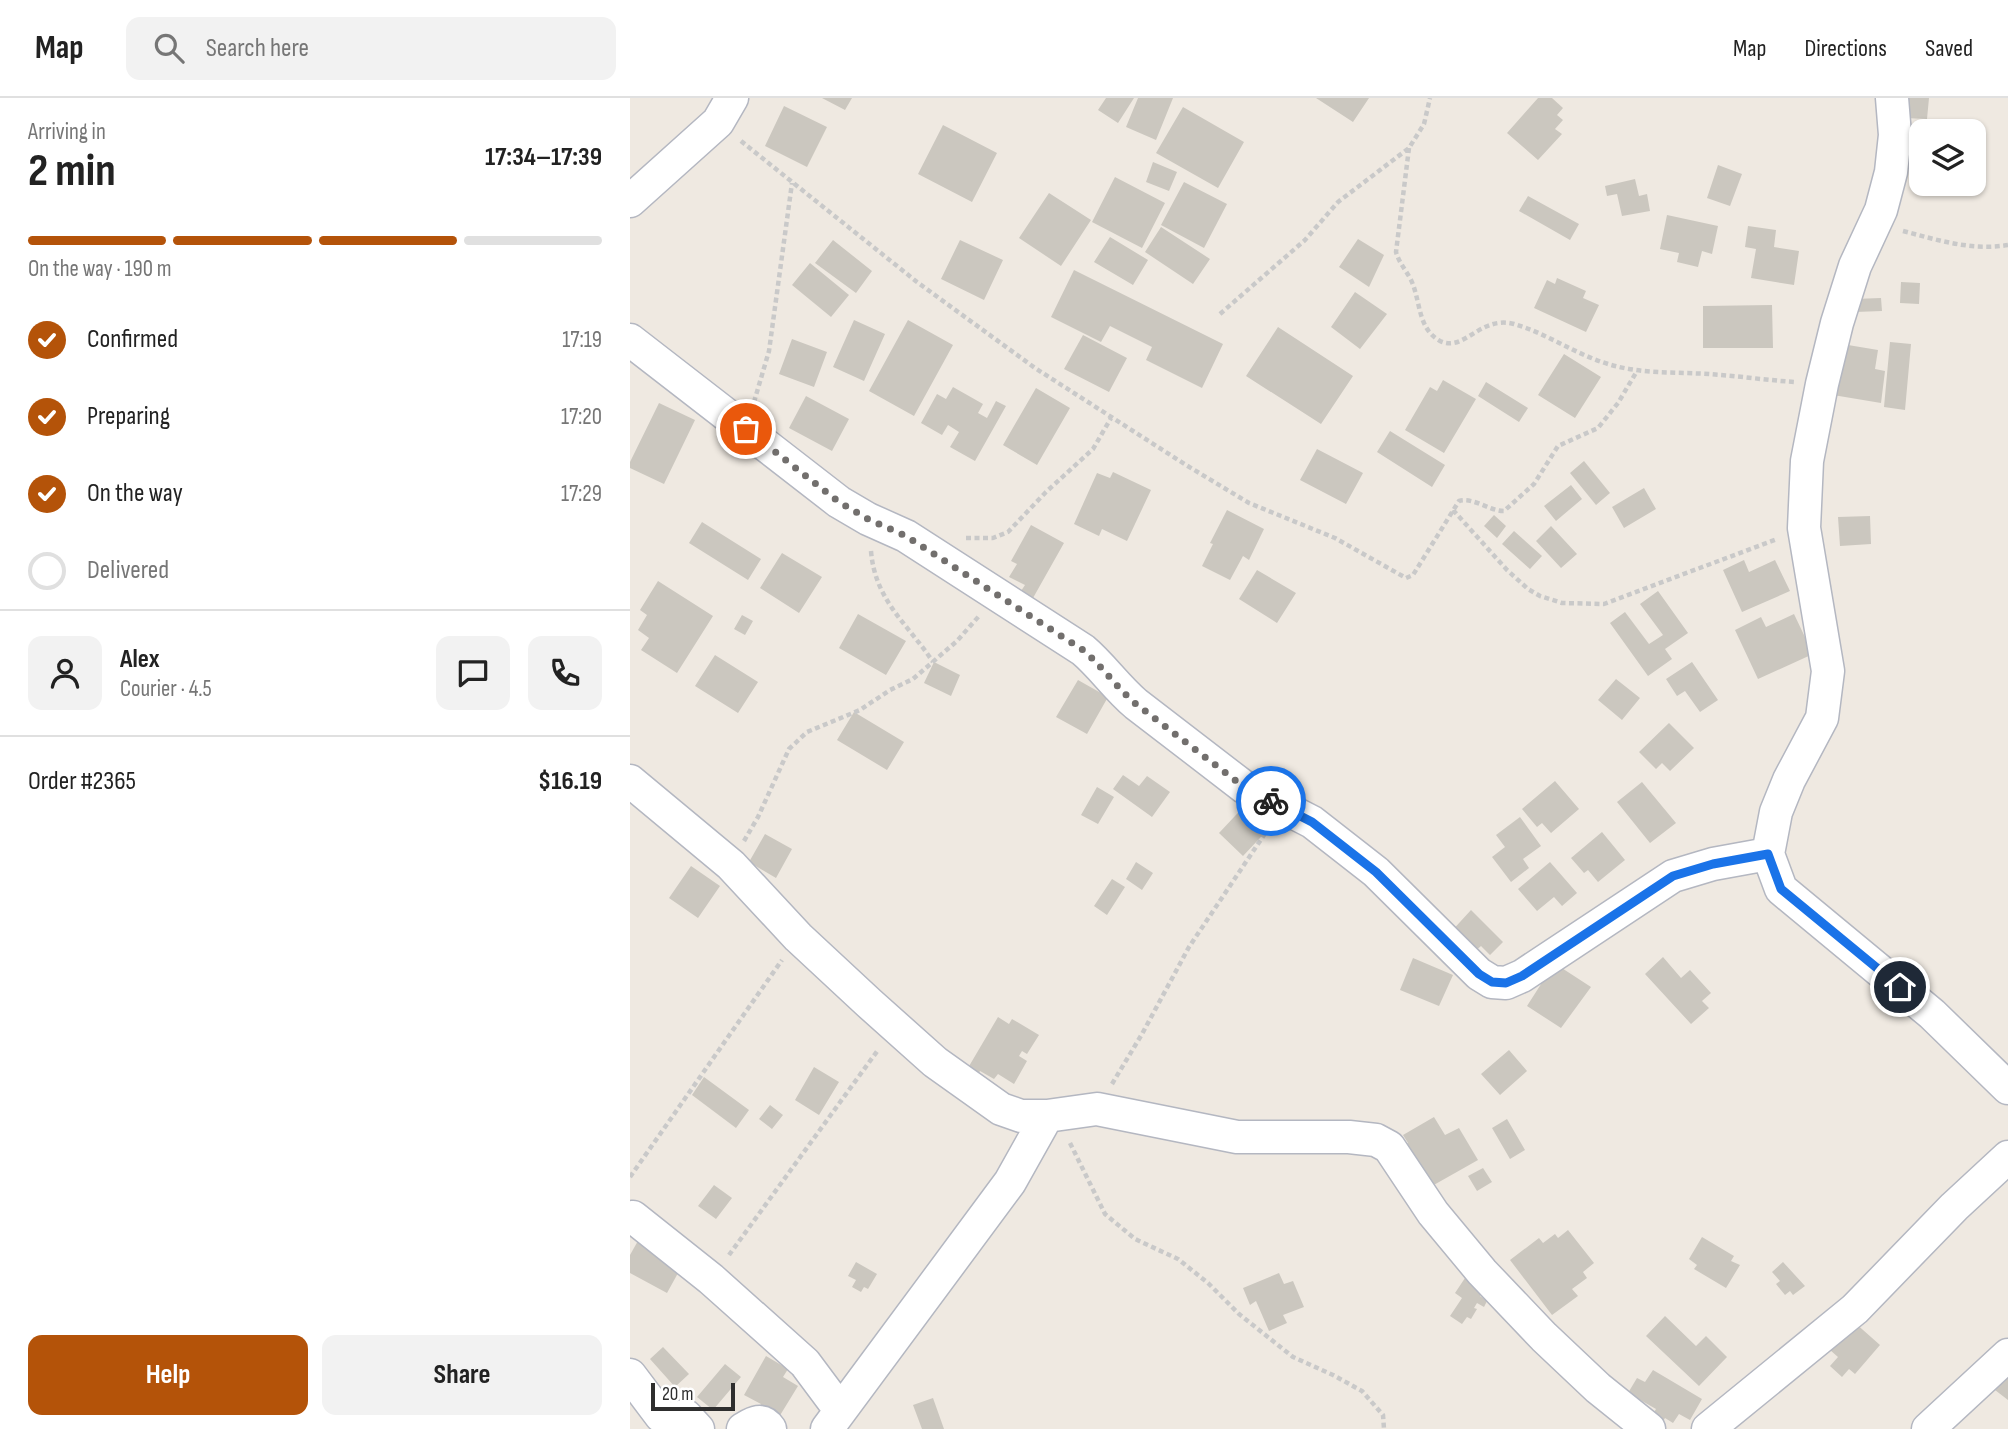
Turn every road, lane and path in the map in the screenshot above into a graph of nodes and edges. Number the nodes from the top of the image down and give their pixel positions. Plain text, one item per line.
1 (1430, 98) edge
2 (1892, 98) edge
3 (725, 110) edge
4 (1409, 148) junction
5 (792, 183) junction
6 (630, 201) edge
7 (1874, 224) junction
8 (2008, 245) edge
9 (1220, 314) dead end
10 (630, 340) edge
11 (1637, 371) junction
12 (1822, 384) junction
13 (1111, 418) junction
14 (746, 429) junction
15 (1453, 510) junction
16 (868, 519) junction
17 (1804, 528) junction
18 (962, 538) dead end
19 (994, 591) junction
20 (933, 662) junction
21 (630, 781) edge
22 (1282, 808) junction
23 (1768, 854) junction
24 (731, 865) junction
25 (798, 937) junction
26 (895, 1027) junction
27 (2008, 1088) edge
28 (1097, 1109) junction
29 (1047, 1116) junction
30 (2008, 1157) edge
31 (630, 1177) edge
32 (631, 1219) edge
33 (711, 1279) junction
34 (2008, 1355) edge
35 (630, 1375) edge
36 (833, 1419) edge
37 (698, 1429) edge
38 (743, 1429) edge
39 (770, 1429) edge
40 (1384, 1429) edge
41 (1649, 1429) edge
42 (1708, 1429) edge
43 (1928, 1429) edge

1 - 4 path
2 - 7 street
3 - 5 path
3 - 6 street
4 - 9 path
4 - 11 path
5 - 13 path
5 - 14 path
7 - 8 path
7 - 12 street
10 - 14 street
11 - 12 path
11 - 15 path
12 - 17 street
13 - 15 path
13 - 18 path
14 - 16 street
15 - 17 path
16 - 19 street
16 - 20 path
17 - 23 street
19 - 20 path
19 - 22 street
20 - 24 path
21 - 24 street
22 - 23 street
22 - 28 path
23 - 27 street
24 - 25 street
25 - 26 street
25 - 31 path
26 - 29 street
26 - 33 path
28 - 29 street
28 - 41 street
29 - 36 street
29 - 40 path
30 - 42 street
32 - 33 street
33 - 36 street
34 - 43 street
35 - 37 street
38 - 39 street

